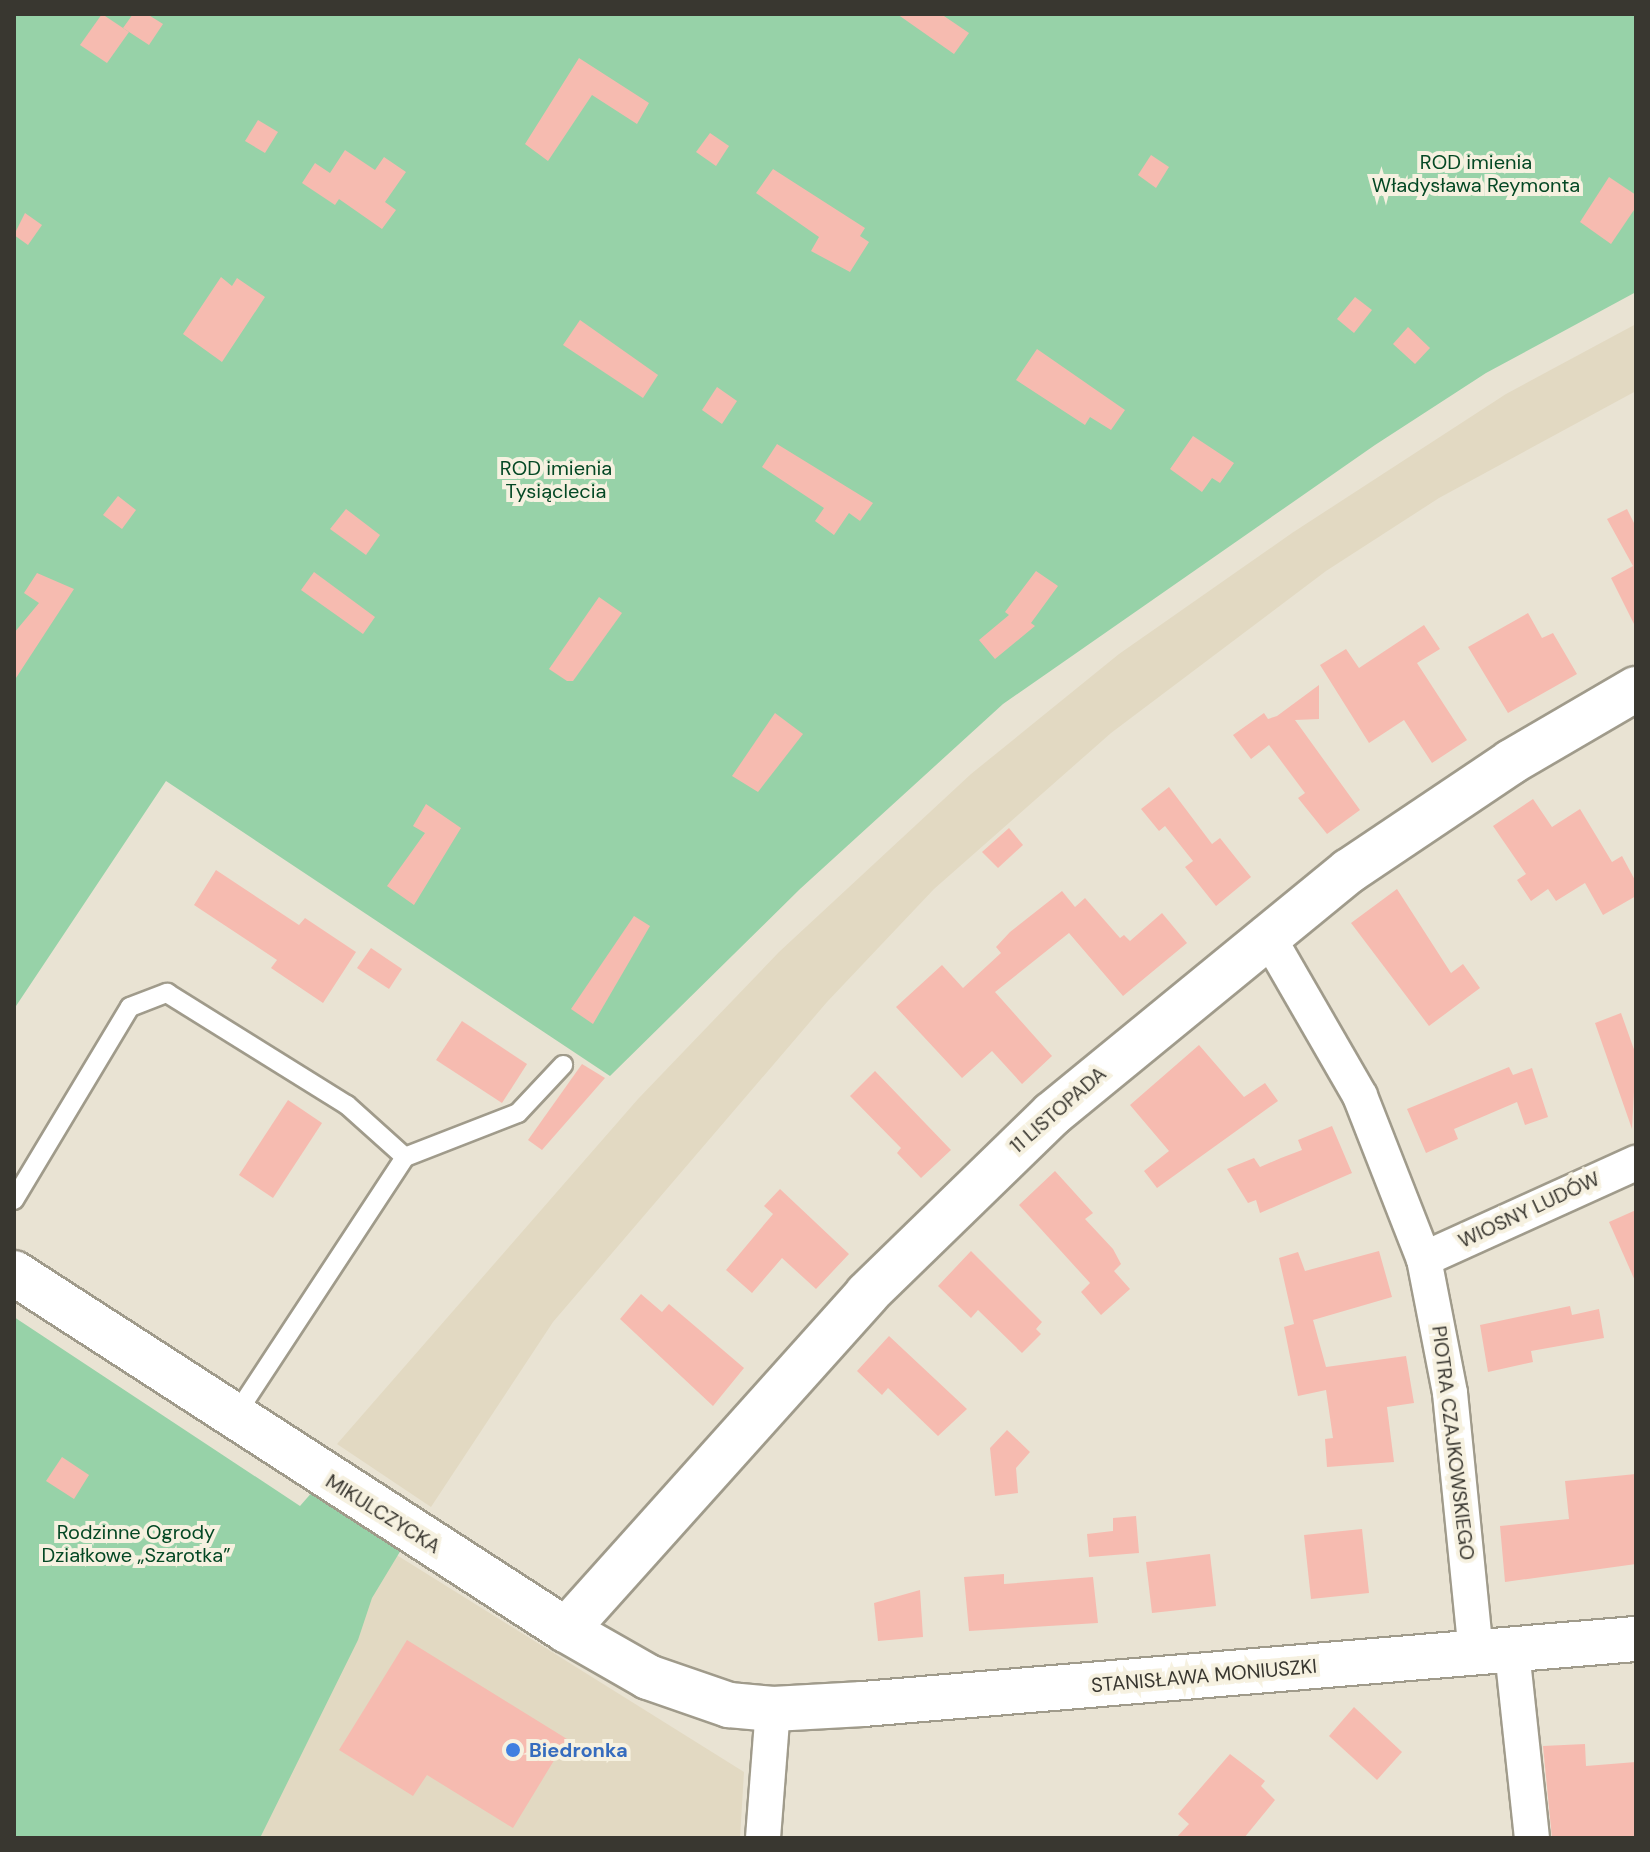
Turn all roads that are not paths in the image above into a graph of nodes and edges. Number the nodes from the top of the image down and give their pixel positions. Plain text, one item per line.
1 (1636, 689) edge
2 (1266, 933) junction
3 (563, 1065) dead end
4 (405, 1157) junction
5 (1636, 1163) edge
6 (14, 1200) edge
7 (1424, 1259) junction
8 (14, 1273) edge
9 (234, 1418) junction
10 (566, 1630) junction
11 (1636, 1639) edge
12 (1494, 1653) junction
13 (773, 1709) junction
14 (763, 1838) edge
15 (1532, 1838) edge

1 - 2 street, 11 LISTOPADA
2 - 7 street, PIOTRA CZAJKOWSKIEGO
2 - 10 street, 11 LISTOPADA
3 - 4 lane
4 - 6 lane
4 - 9 lane
5 - 7 street, WIOSNY LUDÓW
7 - 12 street, PIOTRA CZAJKOWSKIEGO
8 - 9 street, MIKULCZYCKA
9 - 10 street, MIKULCZYCKA
10 - 13 street, MIKULCZYCKA
11 - 12 street, STANISŁAWA MONIUSZKI
12 - 13 street, STANISŁAWA MONIUSZKI
12 - 15 street, PIOTRA CZAJKOWSKIEGO
13 - 14 street

